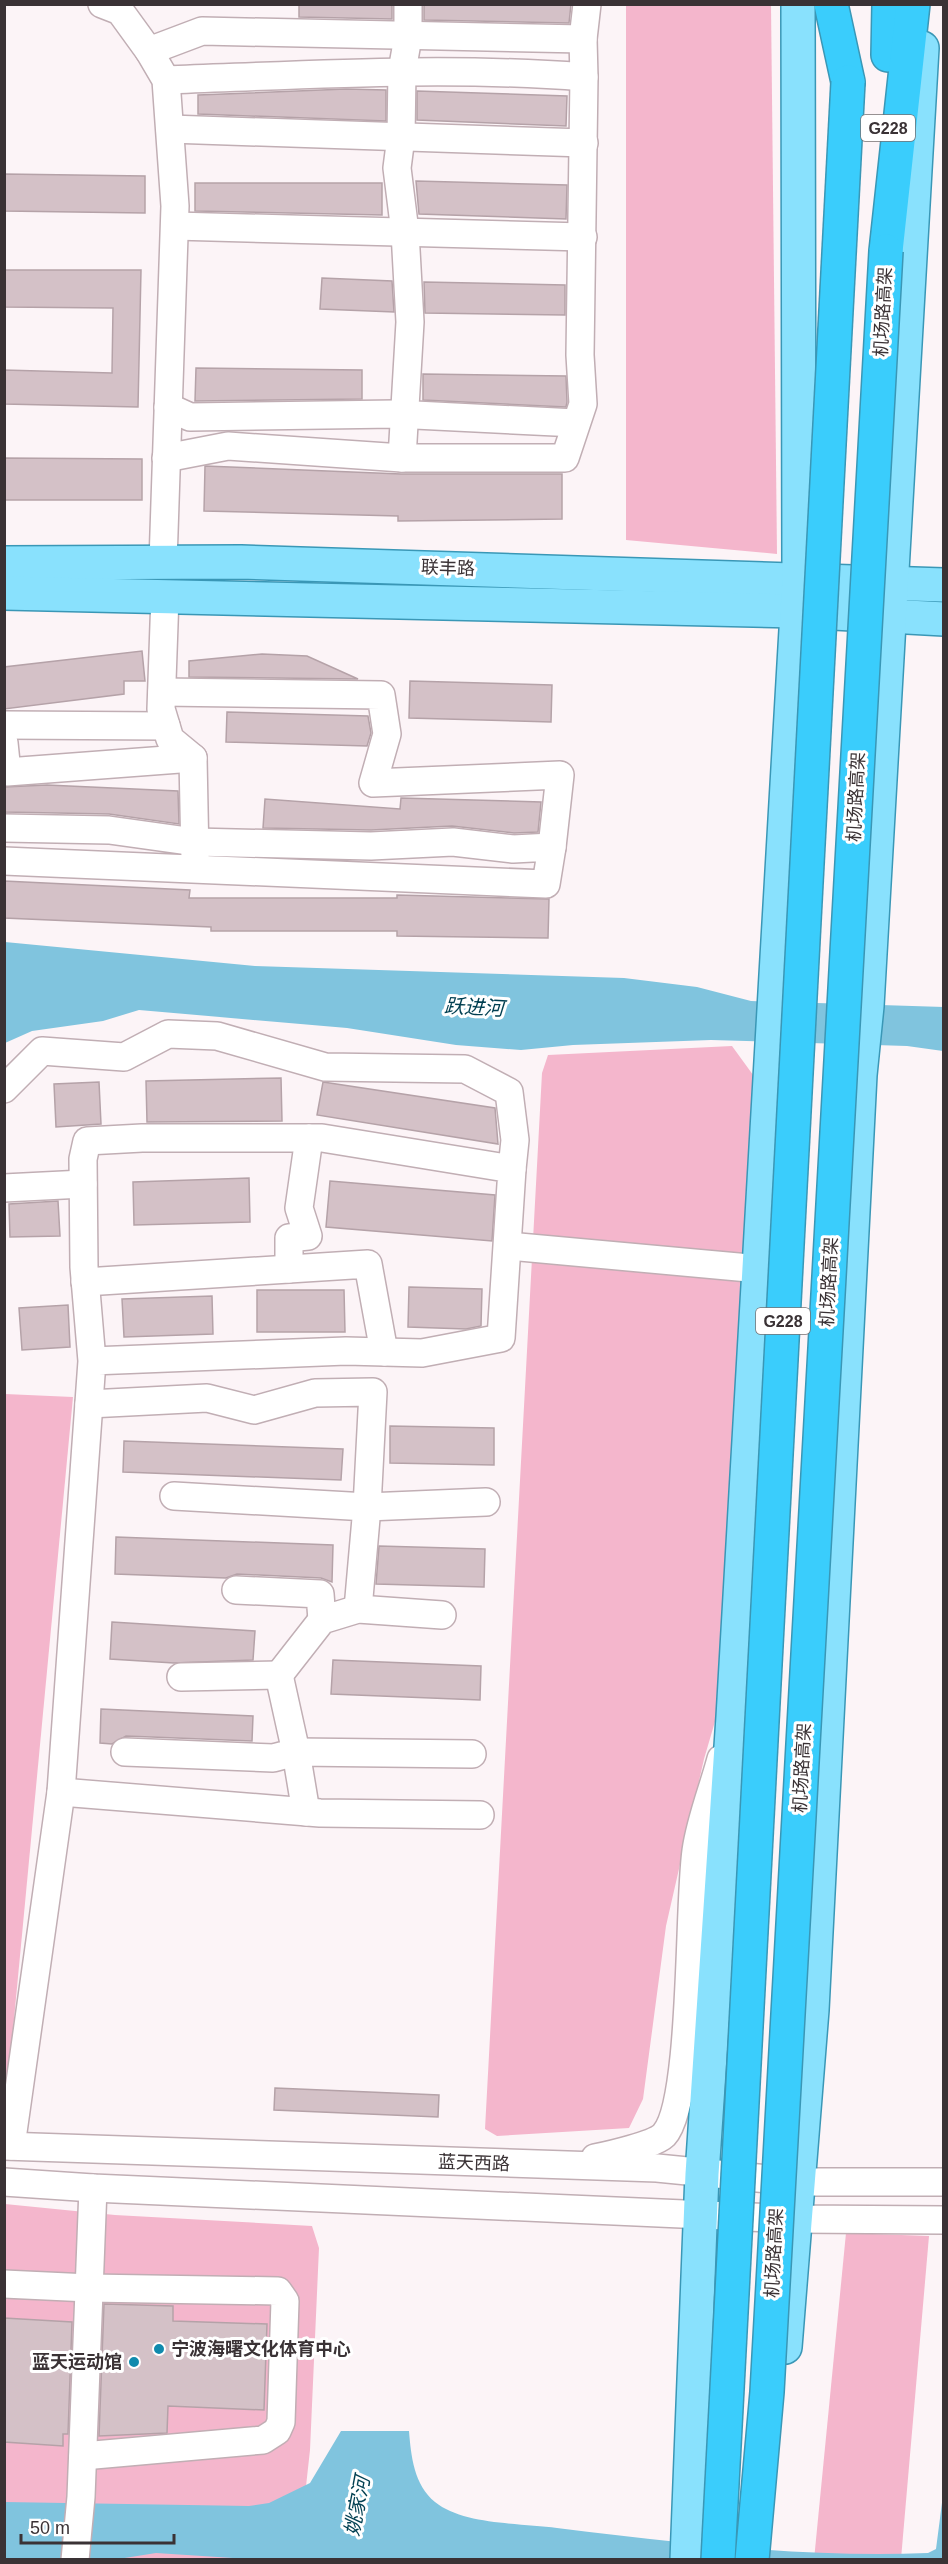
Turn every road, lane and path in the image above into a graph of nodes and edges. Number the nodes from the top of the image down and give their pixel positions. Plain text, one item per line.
1 (408, 4) edge
2 (586, 4) edge
3 (798, 4) edge
4 (831, 4) edge
5 (850, 4) edge
6 (889, 4) edge
7 (913, 4) edge
8 (922, 4) edge
9 (114, 7) edge
10 (408, 37) junction
11 (583, 39) junction
12 (150, 51) junction
13 (402, 72) junction
14 (584, 77) junction
15 (166, 80) junction
16 (848, 82) junction
17 (170, 129) junction
18 (401, 137) junction
19 (584, 143) junction
20 (175, 226) junction
21 (405, 232) junction
22 (583, 237) junction
23 (886, 251) junction
24 (168, 407) junction
25 (406, 415) junction
26 (576, 423) junction
27 (166, 458) junction
28 (402, 458) junction
29 (163, 562) junction
30 (11, 578) edge
31 (799, 578) junction
32 (892, 581) junction
33 (944, 585) edge
34 (165, 596) junction
35 (797, 611) junction
36 (890, 615) junction
37 (944, 619) edge
38 (162, 692) junction
39 (4, 725) edge
40 (166, 726) junction
41 (4, 743) edge
42 (193, 758) junction
43 (4, 828) edge
44 (195, 842) junction
45 (552, 847) junction
46 (4, 861) edge
47 (195, 870) junction
48 (4, 1089) edge
49 (309, 1138) junction
50 (512, 1169) junction
51 (83, 1184) junction
52 (4, 1188) edge
53 (508, 1246) junction
54 (289, 1269) junction
55 (760, 1269) junction
56 (85, 1282) junction
57 (384, 1352) junction
58 (92, 1361) junction
59 (89, 1404) junction
60 (174, 1496) dead end
61 (486, 1502) dead end
62 (367, 1507) junction
63 (236, 1590) dead end
64 (358, 1609) junction
65 (442, 1615) dead end
66 (322, 1620) junction
67 (279, 1676) junction
68 (181, 1677) dead end
69 (733, 1718) junction
70 (125, 1752) dead end
71 (296, 1752) junction
72 (472, 1754) dead end
73 (61, 1792) junction
74 (306, 1812) junction
75 (480, 1815) dead end
76 (8, 2146) edge
77 (561, 2166) junction
78 (702, 2174) junction
79 (4, 2182) edge
80 (798, 2182) junction
81 (944, 2182) edge
82 (93, 2188) junction
83 (700, 2215) junction
84 (795, 2219) junction
85 (944, 2220) edge
86 (4, 2284) edge
87 (89, 2288) junction
88 (83, 2456) junction
89 (698, 2556) edge
90 (75, 2559) edge
91 (752, 2559) edge
92 (767, 2559) edge

1 - 10 street
2 - 11 street
3 - 31 main road
4 - 16 highway
5 - 16 highway, G228
6 - 23 highway, 机场路高架 / G228
7 - 23 highway
8 - 32 main road
9 - 12 street
10 - 11 street
10 - 12 street
10 - 13 street
11 - 14 street
12 - 15 street
13 - 14 street
13 - 15 street
13 - 18 street
14 - 19 street
15 - 17 street
16 - 89 highway, G228, bridge
17 - 18 street
17 - 20 street
18 - 19 street
18 - 21 street
19 - 22 street
20 - 21 street
20 - 24 street
21 - 22 street
21 - 25 street
22 - 26 street
23 - 91 highway, 机场路高架 / G228, bridge
24 - 25 street
24 - 27 street
25 - 26 street
25 - 28 street
26 - 28 street
27 - 28 street
27 - 29 street
29 - 30 main road, 联丰路
29 - 31 main road, 联丰路
30 - 34 main road, 联丰路
31 - 32 main road, 联丰路
31 - 35 main road
32 - 33 main road, 联丰路
32 - 36 main road
34 - 35 main road, 联丰路
34 - 38 street
35 - 36 main road, 联丰路
35 - 55 main road
36 - 37 main road, 联丰路
36 - 80 main road
38 - 40 street
38 - 45 street
39 - 40 street
40 - 42 street
41 - 42 street
42 - 44 street
43 - 44 street
44 - 45 street
44 - 47 street
45 - 47 street
46 - 47 street
48 - 50 street
49 - 50 street
49 - 51 street
49 - 54 street
50 - 53 street
51 - 52 street
51 - 56 street
53 - 55 street
53 - 57 street
54 - 56 street
54 - 57 street
55 - 69 main road
56 - 58 street
57 - 58 street
58 - 59 street
59 - 62 street
59 - 73 street
60 - 62 street
61 - 62 street
62 - 64 street
63 - 66 street
64 - 65 street
64 - 66 street
66 - 67 street
67 - 68 street
67 - 71 street
69 - 77 street
69 - 78 main road
70 - 71 street
71 - 72 street
71 - 74 street
73 - 74 street
73 - 76 street
74 - 75 street
76 - 77 street, 蓝天西路
77 - 78 street, 蓝天西路
78 - 80 street, 蓝天西路
78 - 83 main road
79 - 82 street
80 - 81 street, 蓝天西路
80 - 84 main road
82 - 83 street
82 - 87 street
83 - 84 street
83 - 89 main road
84 - 85 street
84 - 92 main road
86 - 87 street
87 - 88 street
87 - 88 street
88 - 90 street

